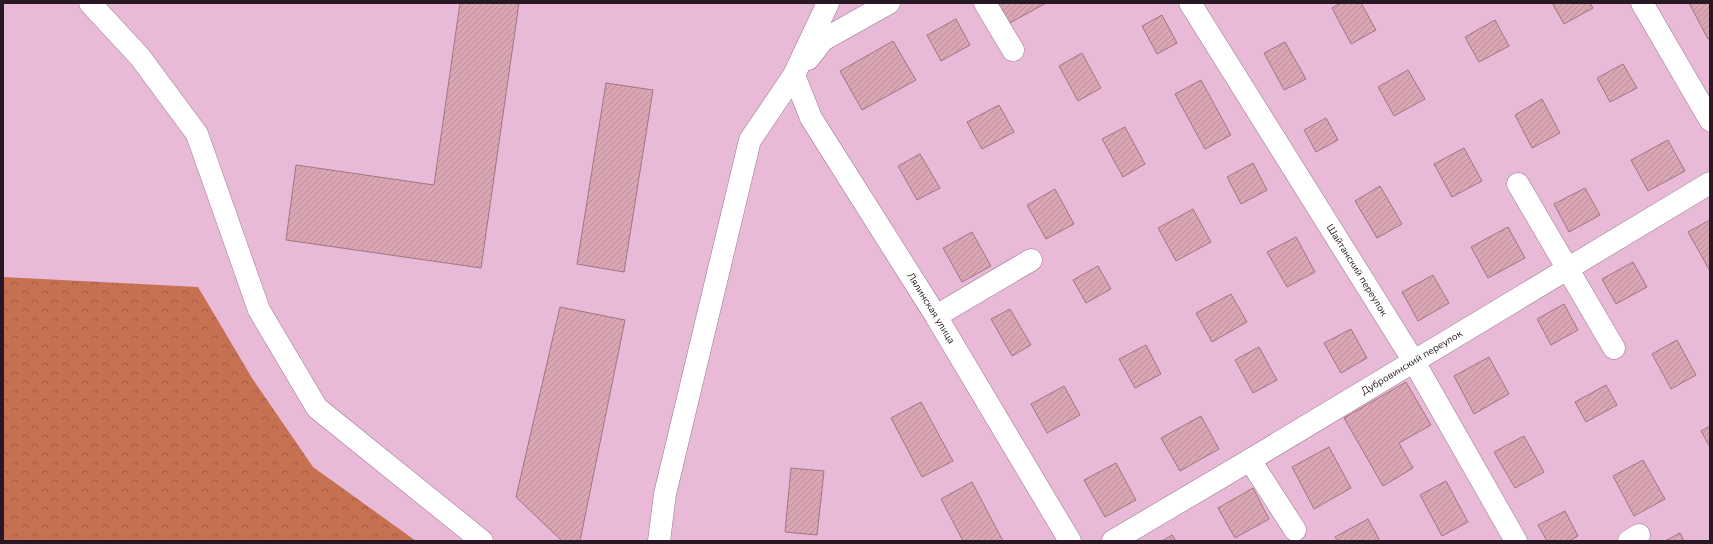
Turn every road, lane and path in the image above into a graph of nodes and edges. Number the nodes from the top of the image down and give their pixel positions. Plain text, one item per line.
1 (90, 3) edge
2 (828, 3) edge
3 (889, 3) edge
4 (985, 3) edge
5 (1190, 3) edge
6 (1642, 3) edge
7 (1013, 50) dead end
8 (794, 75) junction
9 (1710, 120) edge
10 (1710, 183) edge
11 (1518, 184) dead end
12 (1031, 260) dead end
13 (1567, 268) junction
14 (936, 316) junction
15 (1614, 348) dead end
16 (1413, 360) junction
17 (1250, 460) junction
18 (1295, 530) dead end
19 (482, 541) edge
20 (659, 541) edge
21 (1070, 541) edge
22 (1112, 541) edge
23 (1516, 541) edge

1 - 19 street
2 - 8 street
3 - 8 street
4 - 7 street
5 - 16 street, Шайтанский переулок
6 - 9 street
8 - 14 street, Лялинская улица
8 - 20 street
10 - 13 street, Дубровинский переулок
11 - 13 street
12 - 14 street
13 - 15 street
13 - 16 street, Дубровинский переулок
14 - 21 street, Лялинская улица
16 - 17 street, Дубровинский переулок
16 - 23 street, Шайтанский переулок
17 - 18 street
17 - 22 street, Дубровинский переулок

